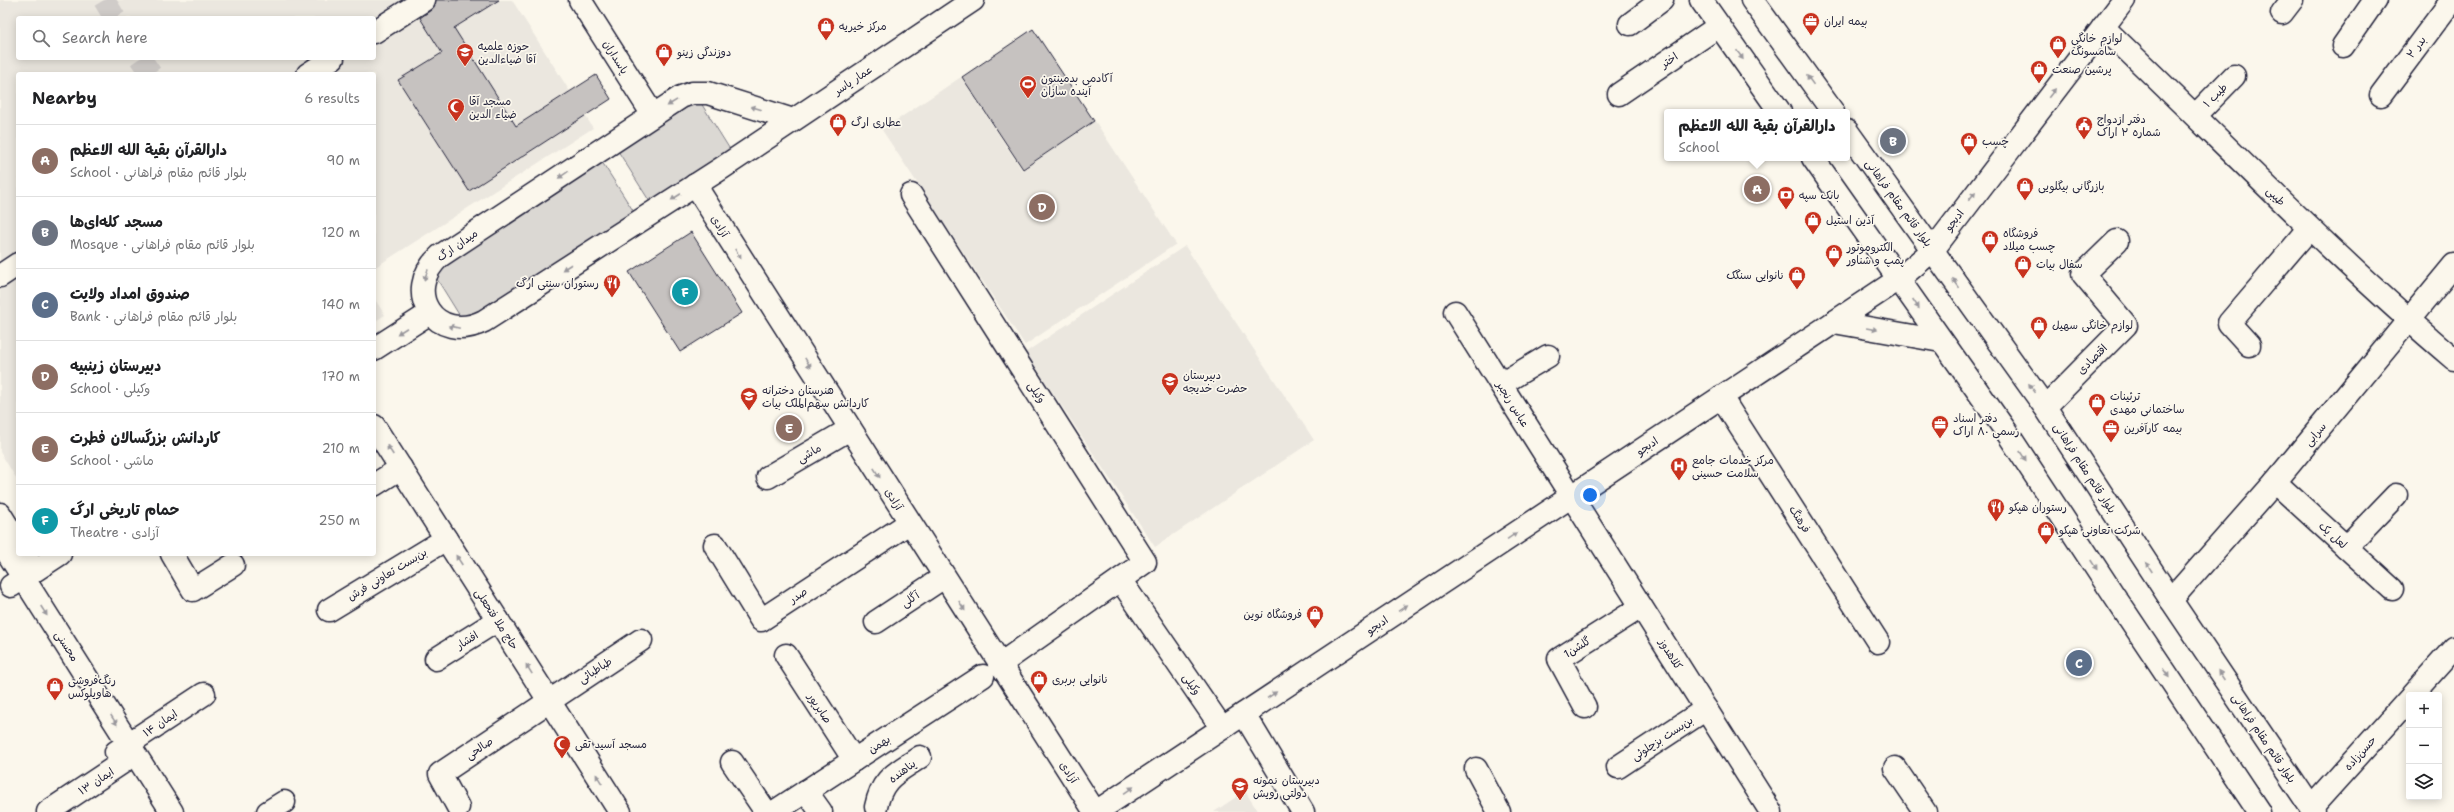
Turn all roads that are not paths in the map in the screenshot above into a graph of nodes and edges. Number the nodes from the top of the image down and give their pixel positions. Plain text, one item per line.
1 (424, 0) edge
2 (580, 0) edge
3 (974, 0) edge
4 (1662, 0) edge
5 (1701, 0) edge
6 (1752, 0) edge
7 (2124, 0) edge
8 (2375, 0) edge
9 (2452, 0) edge
10 (1630, 24) dead end
11 (1720, 26) junction
12 (2103, 27) junction
13 (376, 31) edge
14 (2343, 46) dead end
15 (330, 60) edge
16 (311, 72) edge
17 (2234, 76) dead end
18 (1619, 94) dead end
19 (2381, 95) dead end
20 (1778, 109) edge
21 (1831, 109) edge
22 (653, 115) junction
23 (2196, 115) junction
24 (793, 120) junction
25 (1850, 135) edge
26 (1814, 161) edge
27 (695, 185) junction
28 (911, 195) dead end
29 (2309, 229) junction
30 (2117, 241) dead end
31 (1933, 250) junction
32 (16, 265) edge
33 (2454, 265) edge
34 (0, 276) edge
35 (1899, 279) junction
36 (1454, 312) dead end
37 (430, 313) junction
38 (2410, 321) junction
39 (1834, 322) junction
40 (1941, 341) junction
41 (2249, 345) dead end
42 (376, 348) edge
43 (1548, 356) dead end
44 (2454, 359) edge
45 (1501, 384) junction
46 (1722, 396) junction
47 (2045, 407) junction
48 (376, 429) edge
49 (850, 429) junction
50 (401, 468) junction
51 (768, 477) dead end
52 (2275, 482) junction
53 (376, 484) edge
54 (2396, 495) dead end
55 (1572, 496) junction
56 (0, 514) edge
57 (909, 523) junction
58 (16, 540) edge
59 (446, 540) junction
60 (0, 541) edge
61 (715, 545) dead end
62 (2346, 547) junction
63 (56, 556) edge
64 (173, 556) edge
65 (233, 565) dead end
66 (16, 575) edge
67 (944, 577) junction
68 (1121, 581) junction
69 (2392, 589) dead end
70 (2171, 600) junction
71 (1641, 606) junction
72 (329, 610) dead end
73 (498, 620) junction
74 (876, 622) dead end
75 (641, 640) dead end
76 (1878, 642) dead end
77 (2454, 648) edge
78 (786, 655) dead end
79 (436, 659) dead end
80 (991, 670) junction
81 (2415, 692) edge
82 (204, 694) dead end
83 (549, 700) junction
84 (2406, 702) edge
85 (1585, 707) dead end
86 (1706, 709) junction
87 (1244, 714) junction
88 (1222, 728) junction
89 (123, 752) junction
90 (920, 758) dead end
91 (854, 760) junction
92 (732, 762) dead end
93 (1618, 767) dead end
94 (1895, 768) dead end
95 (1476, 769) dead end
96 (806, 791) junction
97 (458, 807) dead end
98 (874, 810) edge
99 (2312, 810) edge
100 (48, 812) edge
101 (155, 812) edge
102 (172, 812) edge
103 (620, 812) edge
104 (766, 812) edge
105 (774, 812) edge
106 (821, 812) edge
107 (1096, 812) edge
108 (1303, 812) edge
109 (1499, 812) edge
110 (1771, 812) edge
111 (1925, 812) edge
112 (2260, 812) edge

1 - 13 street
2 - 22 street, پاسداران
3 - 24 street, عمار یاسر
4 - 10 street
5 - 11 street
21 -> 6 street
7 - 12 street, ادبجو
8 - 14 street
9 - 19 street, بدر ۲
11 - 18 street, اختر
11 -> 20 street
12 - 23 street, طیبی
31 -> 12 street, ادبجو
15 - 16 street
17 - 23 street, طیب ۱
24 -> 22 street, میدان ارگ
22 -> 37 street, میدان ارگ
23 - 29 street, طیبی
24 - 27 street, عمار یاسر
25 - 31 street, بلوار قائم مقام فراهانی
26 - 35 street
27 -> 37 street
27 -> 49 street, آزادی
28 - 68 street, وکیلی
29 - 38 street, طیبی
29 - 41 street
30 - 47 street, اقتصادی
31 - 35 street, ادبجو
47 -> 31 street, بلوار قائم مقام فراهانی
32 - 34 street
33 - 38 street, سرابی
35 - 39 street, ادبجو
35 -> 40 street
36 - 45 street, عباس رنجبر
37 -> 42 street
38 - 44 street, طیبی
38 - 52 street, سرابی
39 -> 40 street
39 - 46 street, ادبجو
40 -> 112 street
43 - 45 street
45 - 55 street, عباس رنجبر
46 - 55 street, ادبجو
46 - 76 street, فرهنگ
70 -> 47 street, بلوار قائم مقام فراهانی
50 -> 48 street, حاج ملا فتحعلی
49 - 51 street, ماشی
49 -> 57 street, آزادی
50 - 53 street
50 - 59 street, حاج ملا فتحعلی
52 - 62 street, لعل یک
52 - 70 street, سرابی
54 - 62 street
55 - 71 street, کلاهدوز
87 -> 55 street, ادبجو
56 - 58 street
57 - 61 street, صدر
57 - 67 street, آزادی
59 - 72 street, بن‌بست تعاونی فرش
73 -> 59 street, حاج ملا فتحعلی
60 - 66 street, محسنی
62 - 69 street, لعل یک
63 - 66 street
64 - 65 street
66 - 89 street, محسنی
67 - 74 street, آگلی
67 -> 80 street, آزادی
68 - 80 street, وکیلی
68 - 88 street, وکیلی
99 -> 70 street, بلوار قائم مقام فراهانی
71 - 85 street, گلشن1
71 - 86 street, کلاهدوز
73 - 79 street, افشار
83 -> 73 street, حاج ملا فتحعلی
75 - 83 street, طباطبائی
77 - 81 street
78 - 91 street, صابرپور
80 - 91 street, بهمن
80 - 107 street, آزادی
82 - 89 street, ایمان ۱۴
83 - 97 street, صالحی
103 -> 83 street, حاج ملا فتحعلی
84 - 99 street, حسن‌زاده
86 - 93 street, بن‌بست بزچلوئی
86 - 110 street, کلاهدوز
87 - 88 street, ادبجو
87 - 108 street
107 -> 88 street, ادبجو
89 - 100 street, ایمان ۱۳
89 - 101 street, محسنی
89 - 102 street, محسنی
90 - 98 street, پناهنده
91 - 96 street, بهمن
92 - 104 street
94 - 111 street
95 - 109 street
96 - 105 street, بهمن
96 - 106 street

